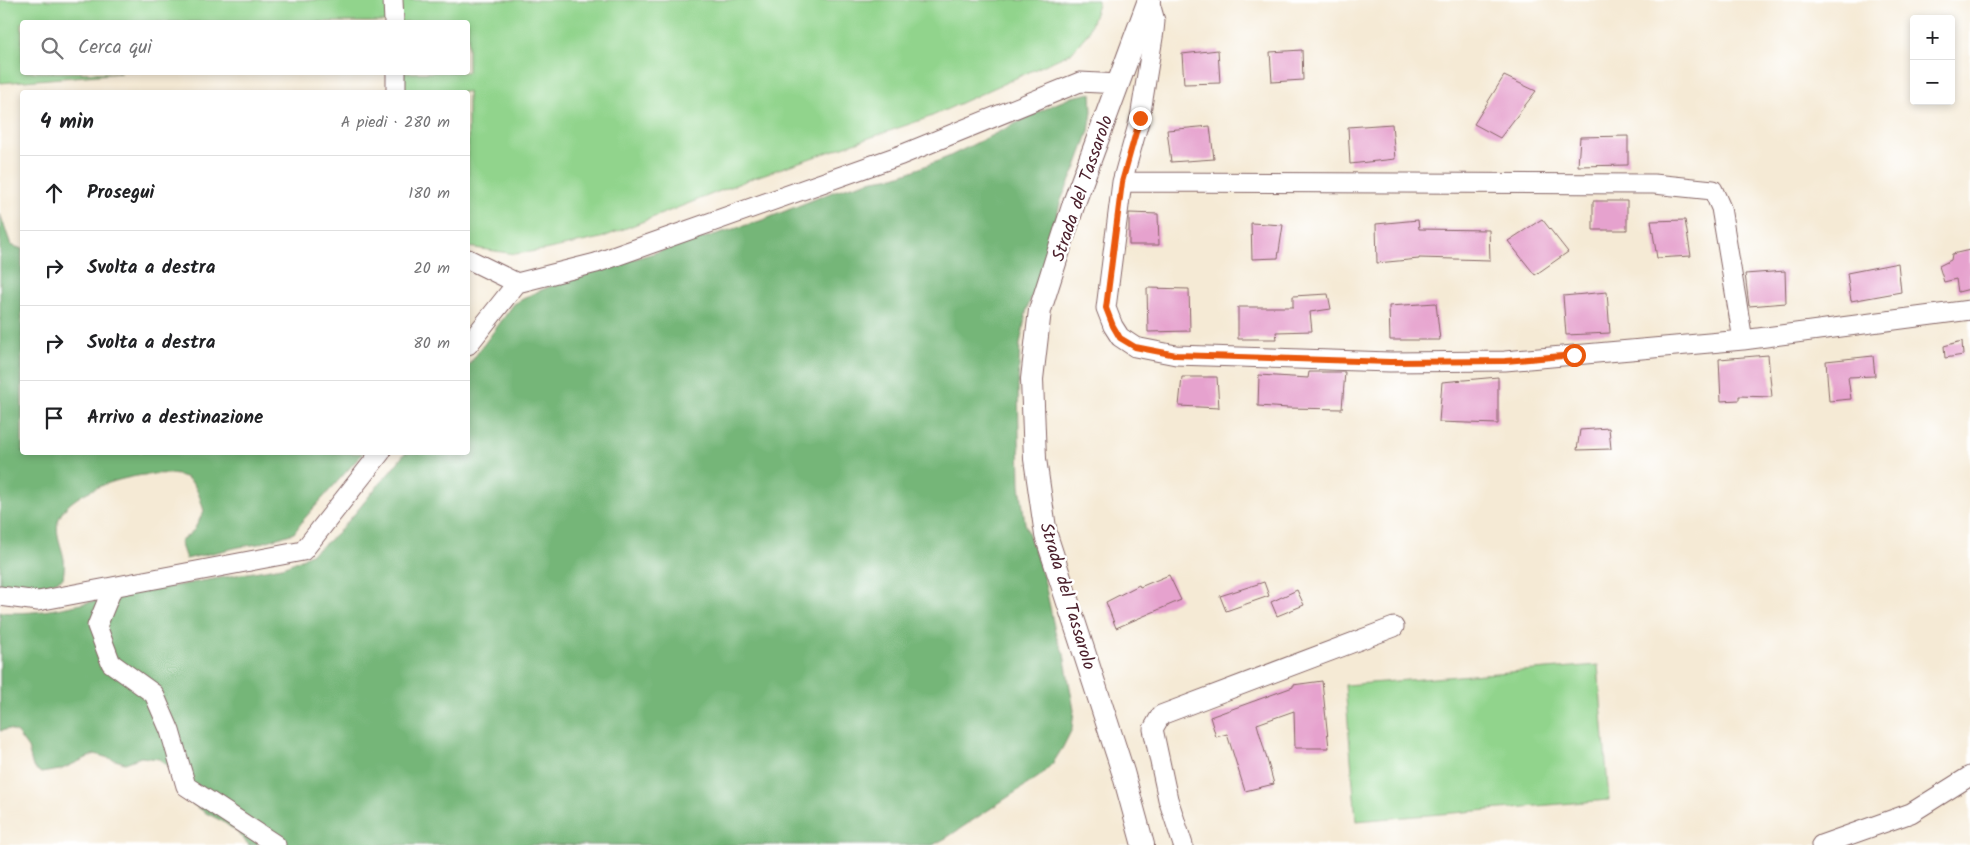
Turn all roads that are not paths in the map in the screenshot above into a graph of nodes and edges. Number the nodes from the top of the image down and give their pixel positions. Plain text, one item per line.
1 (393, 0) edge
2 (1149, 0) edge
3 (394, 20) edge
4 (396, 75) edge
5 (1119, 84) junction
6 (396, 90) edge
7 (1122, 182) junction
8 (470, 260) edge
9 (517, 283) junction
10 (1970, 310) edge
11 (1744, 340) junction
12 (470, 342) edge
13 (379, 455) edge
14 (113, 587) junction
15 (0, 596) edge
16 (1394, 628) dead end
17 (1970, 776) edge
18 (276, 845) edge
19 (1143, 845) edge
20 (1183, 845) edge
21 (1821, 845) edge

1 - 3 street
2 - 5 main road, Strada del Tassarolo
2 - 7 street
4 - 6 street
5 - 9 street
5 - 19 main road, Strada del Tassarolo
7 - 11 street
7 - 11 street
8 - 9 street
9 - 12 street
10 - 11 street
13 - 14 street
14 - 15 street
14 - 18 street
16 - 20 street
17 - 21 street

